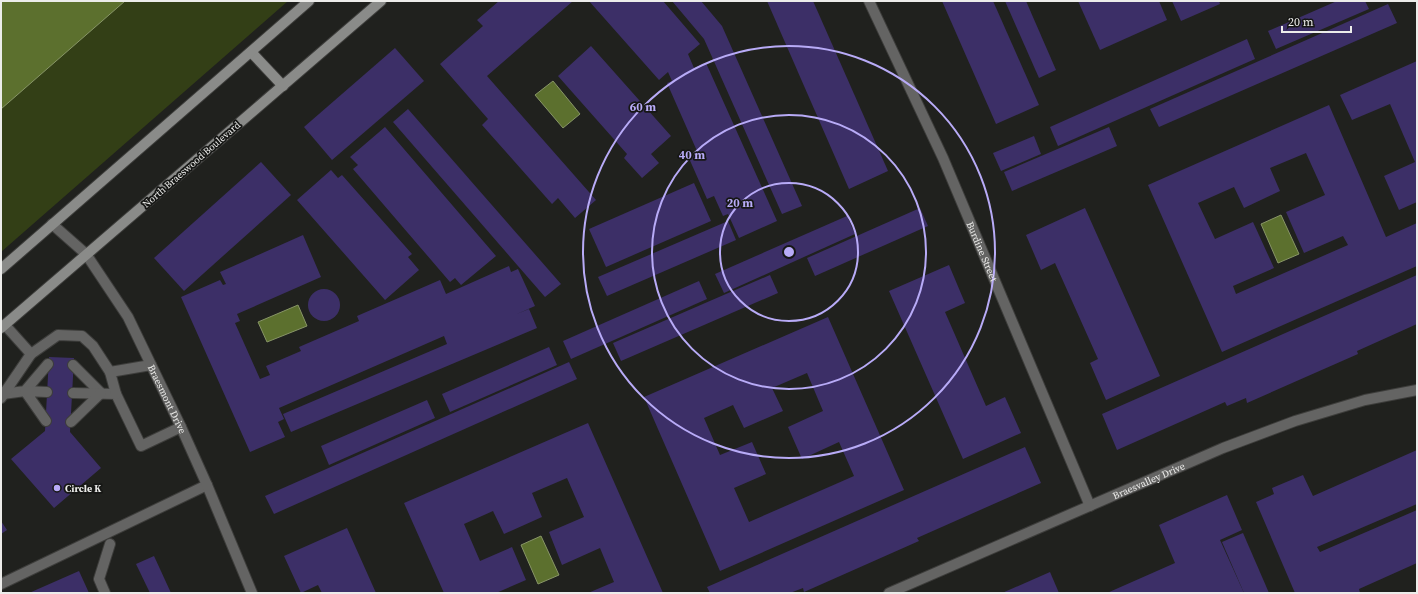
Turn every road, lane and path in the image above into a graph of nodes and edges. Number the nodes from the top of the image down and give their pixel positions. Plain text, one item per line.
1 (309, 1) edge
2 (381, 1) edge
3 (869, 1) edge
4 (251, 52) junction
5 (282, 86) junction
6 (52, 224) junction
7 (86, 254) junction
8 (1, 269) edge
9 (3, 326) edge
10 (31, 354) junction
11 (48, 364) dead end
12 (73, 365) dead end
13 (151, 365) junction
14 (110, 372) junction
15 (1417, 390) edge
16 (25, 391) junction
17 (47, 392) dead end
18 (73, 393) dead end
19 (101, 393) junction
20 (116, 394) junction
21 (2, 396) edge
22 (46, 420) dead end
23 (71, 422) dead end
24 (180, 427) junction
25 (207, 485) junction
26 (1090, 506) junction
27 (110, 544) dead end
28 (1, 584) edge
29 (105, 593) edge
30 (252, 593) edge
31 (889, 593) edge

1 - 4 main road
2 - 5 main road, North Braeswood Boulevard
3 - 26 street, Burdine Street
4 - 5 main road
4 - 6 main road
5 - 7 main road, North Braeswood Boulevard
6 - 7 street, Braesmont Drive
6 - 8 main road
7 - 9 main road, North Braeswood Boulevard
7 - 13 street, Braesmont Drive
9 - 10 street
10 - 14 street
10 - 21 street
11 - 16 street
12 - 19 street
13 - 14 street
13 - 24 street, Braesmont Drive
14 - 20 street
15 - 26 street, Braesvalley Drive
16 - 17 street
16 - 21 street
16 - 22 street
18 - 19 street
19 - 20 street
19 - 23 street
20 - 24 street
24 - 25 street, Braesmont Drive
25 - 28 street
25 - 30 street, Braesmont Drive
26 - 31 street, Braesvalley Drive
27 - 29 street

